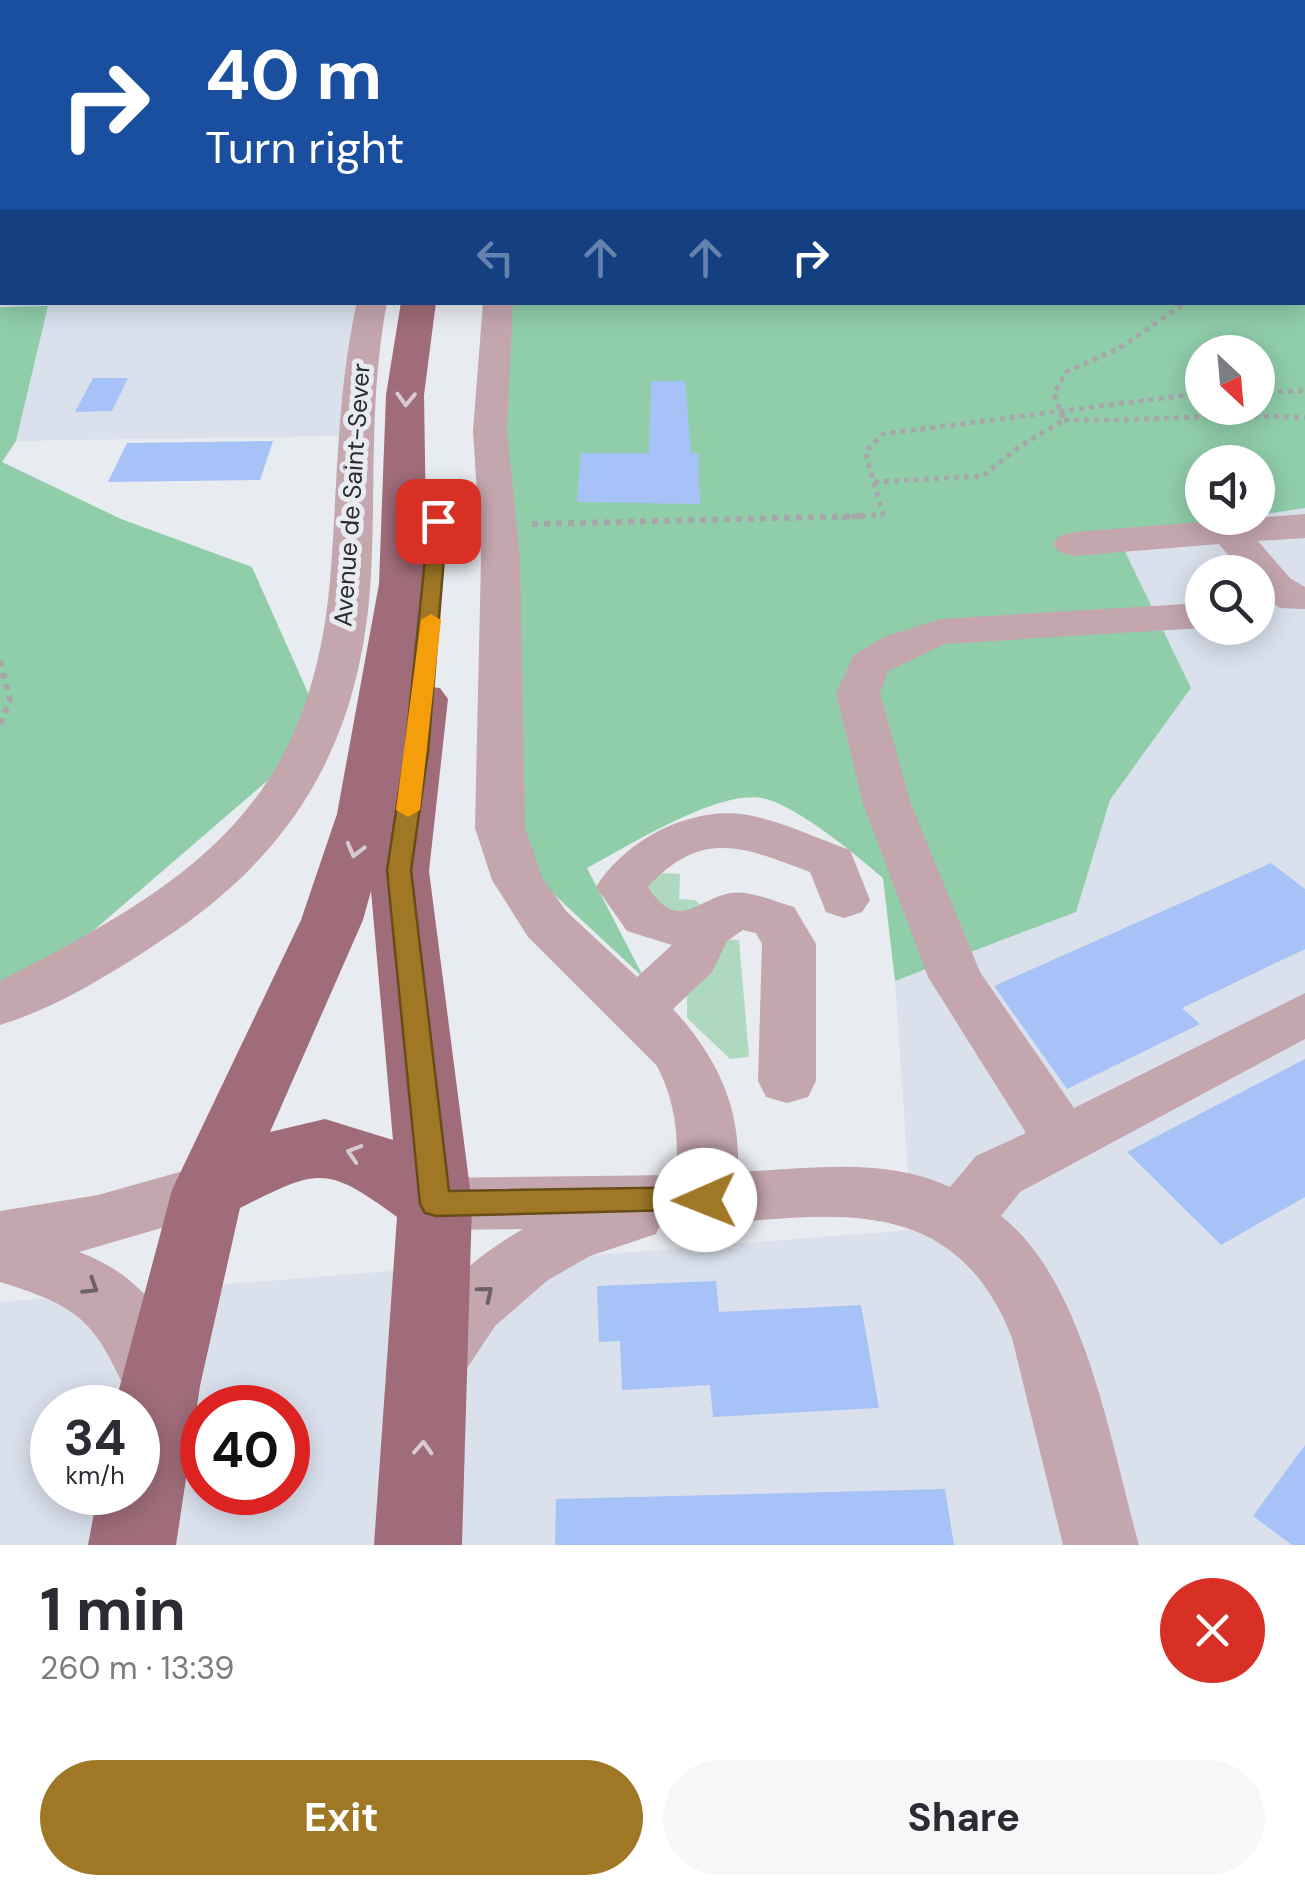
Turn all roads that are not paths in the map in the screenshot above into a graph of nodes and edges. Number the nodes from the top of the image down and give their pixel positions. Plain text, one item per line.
1 (371, 305) edge
2 (419, 305) edge
3 (448, 305) edge
4 (498, 305) edge
5 (1305, 526) edge
6 (1235, 539) junction
7 (1305, 541) edge
8 (1078, 551) dead end
9 (1286, 600) edge
10 (1185, 616) edge
11 (844, 900) dead end
12 (705, 930) junction
13 (0, 1005) edge
14 (638, 1009) junction
15 (1305, 1014) edge
16 (787, 1080) dead end
17 (1064, 1142) junction
18 (208, 1190) junction
19 (705, 1200) junction
20 (436, 1204) junction
21 (960, 1221) junction
22 (0, 1238) edge
23 (0, 1254) edge
24 (427, 1369) junction
25 (159, 1385) edge
26 (159, 1385) edge
27 (137, 1515) edge
28 (132, 1545) edge
29 (418, 1545) edge
30 (1101, 1545) edge

1 - 13 street, Avenue de Saint-Sever
2 -> 18 main road
3 - 20 main road
4 - 14 street
5 - 6 street
6 - 7 street
6 - 8 street
6 - 9 street
10 - 17 street
11 - 12 street
12 - 14 street
12 - 16 street
14 - 19 street
15 - 17 street
17 - 21 street
20 -> 18 main road
18 - 22 street
18 - 25 main road
19 - 20 street
19 - 21 street
24 -> 19 street
20 - 24 main road
21 - 30 street
23 -> 26 street
29 -> 24 main road
27 - 28 main road

